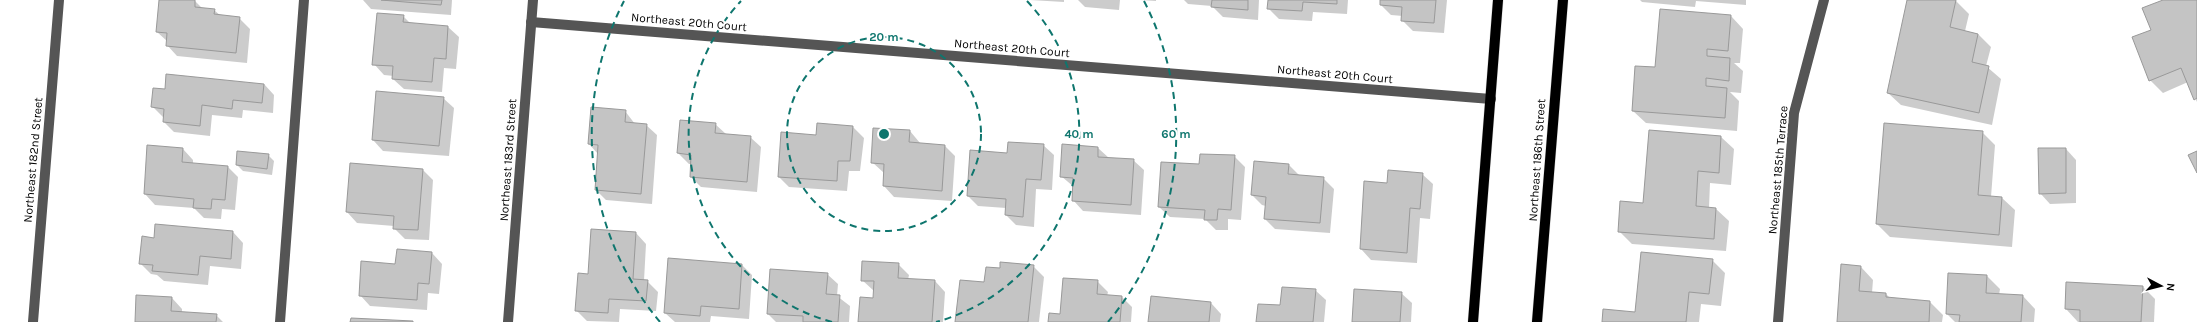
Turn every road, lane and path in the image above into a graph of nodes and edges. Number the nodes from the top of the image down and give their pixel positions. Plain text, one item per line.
1 (60, 0) edge
2 (304, 0) edge
3 (533, 0) edge
4 (1498, 0) edge
5 (1563, 0) edge
6 (1824, 0) edge
7 (532, 22) junction
8 (1490, 99) junction
9 (33, 322) edge
10 (280, 322) edge
11 (508, 322) edge
12 (1473, 322) edge
13 (1537, 322) edge
14 (1778, 322) edge

1 - 9 street, Northeast 182nd Street
2 - 10 street
3 - 7 street, Northeast 183rd Street
4 - 8 main road
5 - 13 main road, Northeast 186th Street
6 - 14 street, Northeast 185th Terrace
7 - 8 street, Northeast 20th Court
7 - 11 street, Northeast 183rd Street
8 - 12 main road

